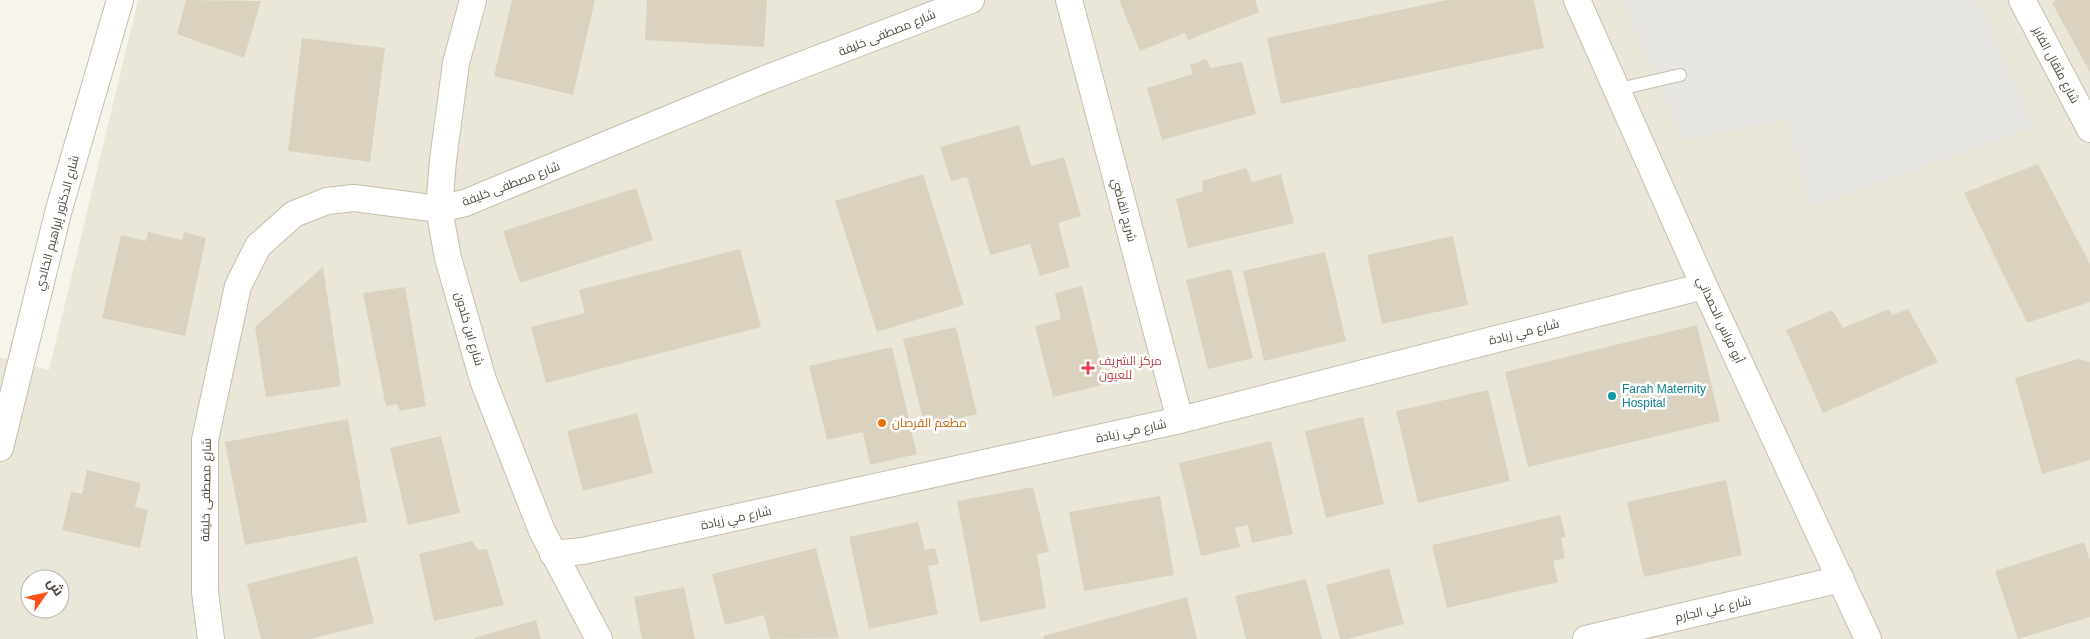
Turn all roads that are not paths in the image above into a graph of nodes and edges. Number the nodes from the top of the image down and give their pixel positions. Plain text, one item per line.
1 (120, 0) edge
2 (473, 0) edge
3 (971, 0) edge
4 (1069, 0) edge
5 (1577, 0) edge
6 (2022, 0) edge
7 (1680, 75) dead end
8 (1615, 90) junction
9 (2090, 129) edge
10 (439, 209) junction
11 (1704, 286) junction
12 (1180, 420) junction
13 (0, 448) edge
14 (553, 554) junction
15 (1841, 579) junction
16 (211, 639) edge
17 (599, 639) edge
18 (1586, 639) edge
19 (1868, 639) edge

1 - 13 street, شارع الدكتور إبراهيم الخالدي
2 - 10 street, شارع ابن خلدون
3 - 10 street, شارع مصطفى خليفة
4 - 12 street, شريح القاضي
5 - 8 street, أبو فراس الحمداني
6 - 9 street, شارع مثقال الفايز
7 - 8 lane
8 - 11 street, أبو فراس الحمداني
10 - 14 street, شارع ابن خلدون
10 - 16 street, شارع مصطفى خليفة
11 - 12 street, شارع مي زيادة
11 - 15 street, أبو فراس الحمداني
12 - 14 street, شارع مي زيادة
14 - 17 street, شارع ابن خلدون
15 - 18 street, شارع علي الجارم
15 - 19 street, أبو فراس الحمداني

